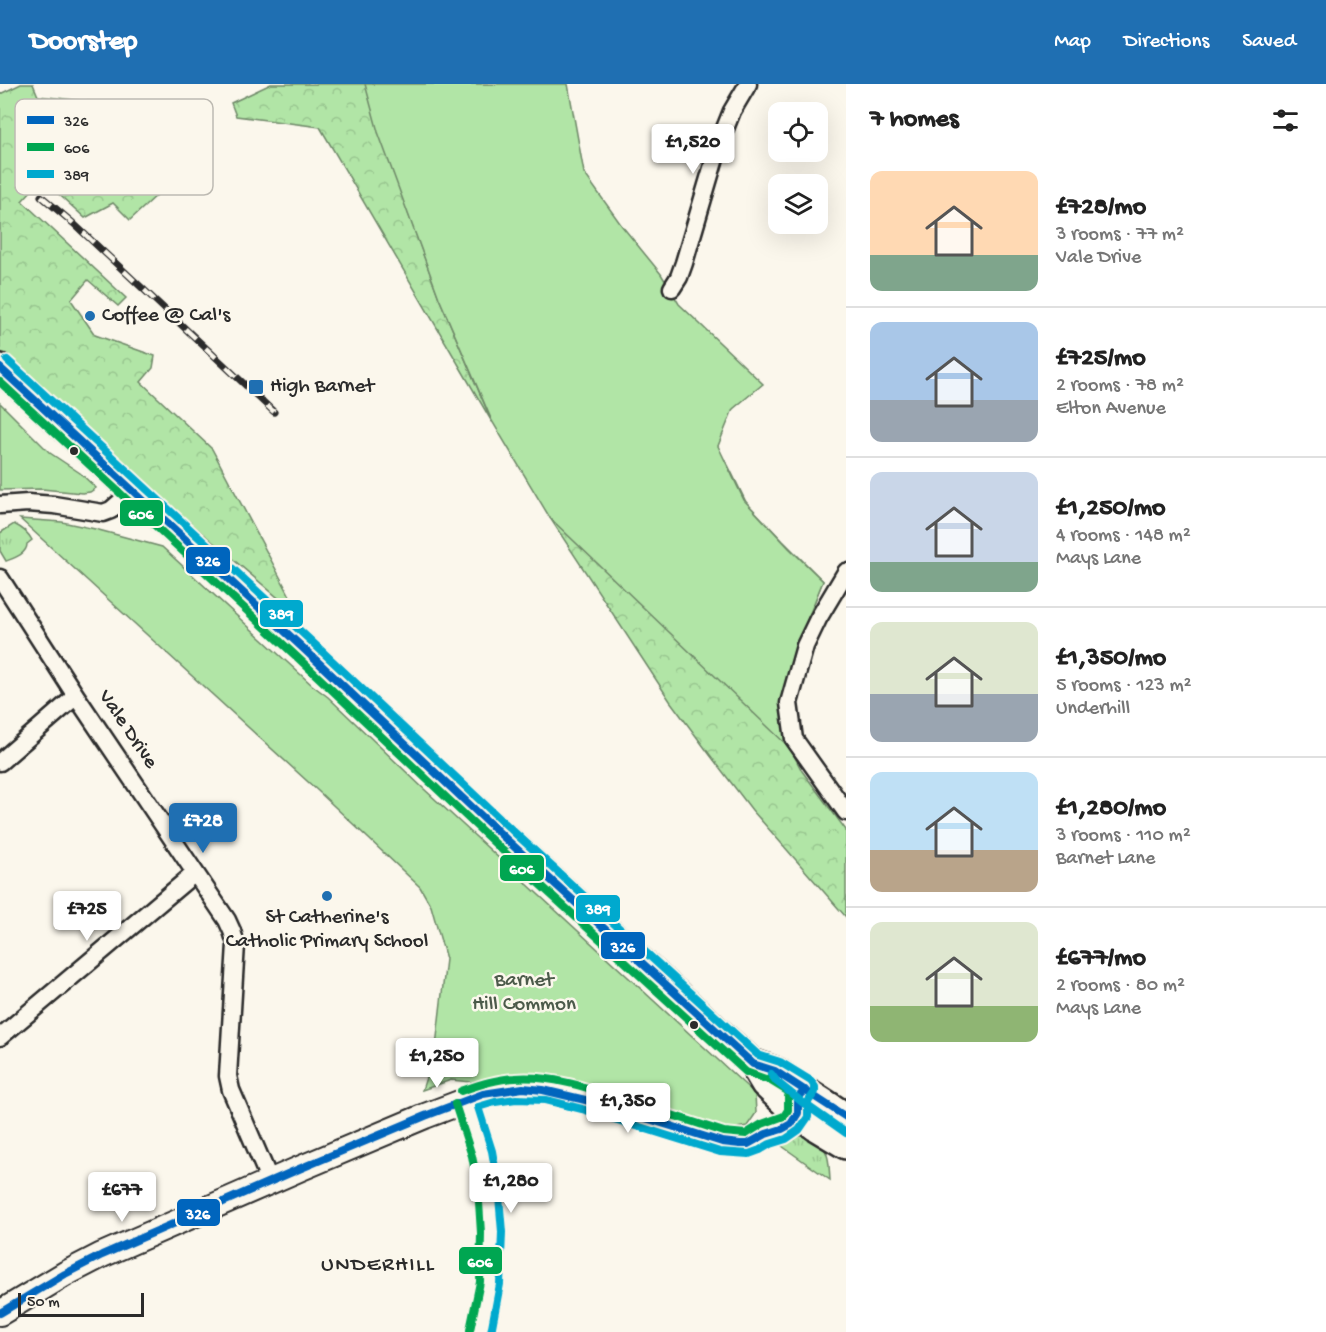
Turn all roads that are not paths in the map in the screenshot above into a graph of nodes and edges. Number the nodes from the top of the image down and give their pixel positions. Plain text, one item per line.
1 (748, 84) edge
2 (672, 288) dead end
3 (0, 368) edge
4 (133, 491) junction
5 (0, 505) edge
6 (846, 572) edge
7 (0, 578) edge
8 (76, 696) junction
9 (0, 762) edge
10 (846, 812) edge
11 (195, 873) junction
12 (0, 1037) edge
13 (465, 1101) junction
14 (796, 1101) junction
15 (846, 1117) edge
16 (846, 1145) edge
17 (270, 1181) junction
18 (0, 1313) edge
19 (480, 1332) edge

1 - 2 street
3 - 4 main road
4 - 5 street
4 - 14 main road
6 - 10 street
7 - 8 street, Vale Drive
8 - 9 street
8 - 11 street, Vale Drive
11 - 12 street
11 - 17 street, Vale Drive
13 - 14 street
13 - 17 street
13 - 19 street
14 - 15 main road
14 - 16 main road
17 - 18 street

